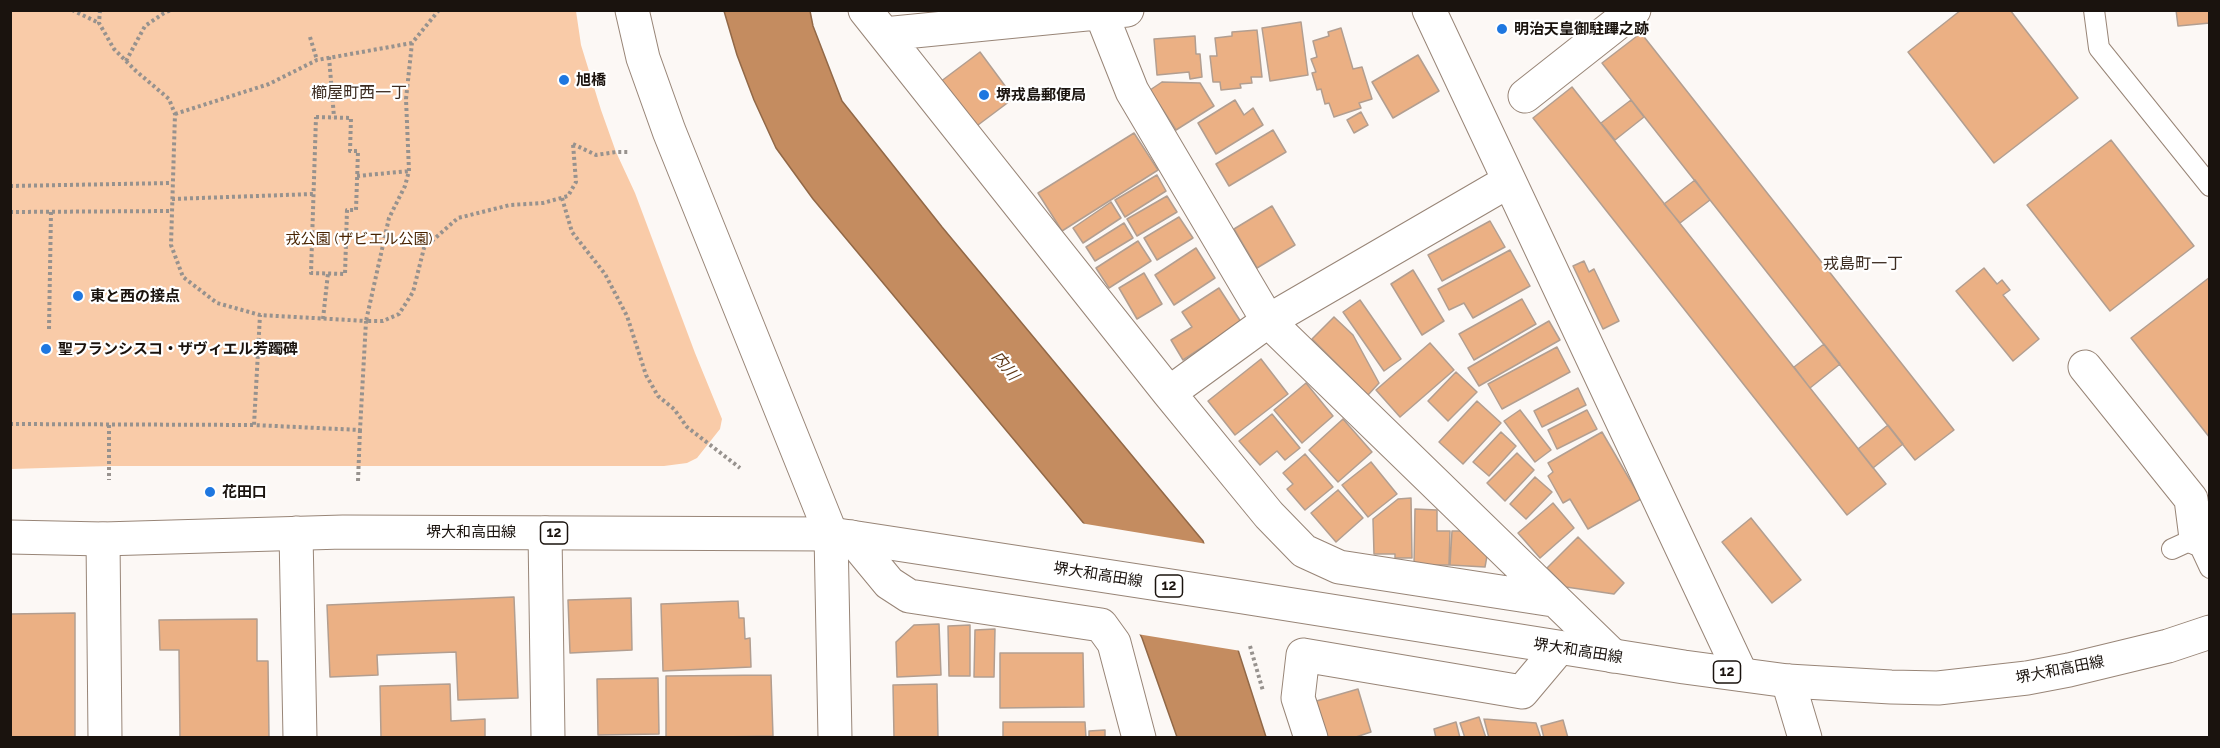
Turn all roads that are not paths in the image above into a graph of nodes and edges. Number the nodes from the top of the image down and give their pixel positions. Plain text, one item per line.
1 (632, 10) edge
2 (1430, 10) edge
3 (1634, 10) edge
4 (2094, 10) edge
5 (1114, 12) edge
6 (1010, 16) edge
7 (874, 22) edge
8 (1525, 96) dead end
9 (1509, 181) junction
10 (2210, 186) edge
11 (1268, 321) junction
12 (2085, 368) dead end
13 (1168, 393) junction
14 (2200, 492) edge
15 (296, 533) junction
16 (545, 533) junction
17 (841, 536) junction
18 (10, 537) edge
19 (103, 539) junction
20 (2184, 544) joint
21 (2210, 568) edge
22 (1553, 600) junction
23 (2210, 632) edge
24 (1559, 648) junction
25 (1613, 656) junction
26 (1741, 674) junction
27 (1788, 681) junction
28 (105, 738) edge
29 (300, 738) edge
30 (548, 738) edge
31 (835, 738) edge
32 (1139, 738) edge
33 (1311, 738) edge
34 (1806, 738) edge

1 - 17 street
2 - 9 street
3 - 8 street
4 - 10 lane
5 - 6 street
5 - 11 street
6 - 7 street
7 - 13 street
9 - 11 street
9 - 26 street
11 - 13 street
11 - 22 street
12 - 14 street
13 - 22 street
14 - 20 street
15 - 16 street, 堺大和高田線 / 12
15 - 19 street, 堺大和高田線 / 12
15 - 29 street
16 - 17 street, 堺大和高田線 / 12
16 - 30 street
17 - 24 street, 堺大和高田線 / 12
17 - 31 street
17 - 32 street
18 - 19 street, 堺大和高田線 / 12
19 - 28 street
20 - 21 lane
22 - 25 street
23 - 27 street, 堺大和高田線 / 12
24 - 25 street, 堺大和高田線 / 12
24 - 33 street
25 - 26 street, 堺大和高田線 / 12
26 - 27 street, 堺大和高田線 / 12
27 - 34 street

